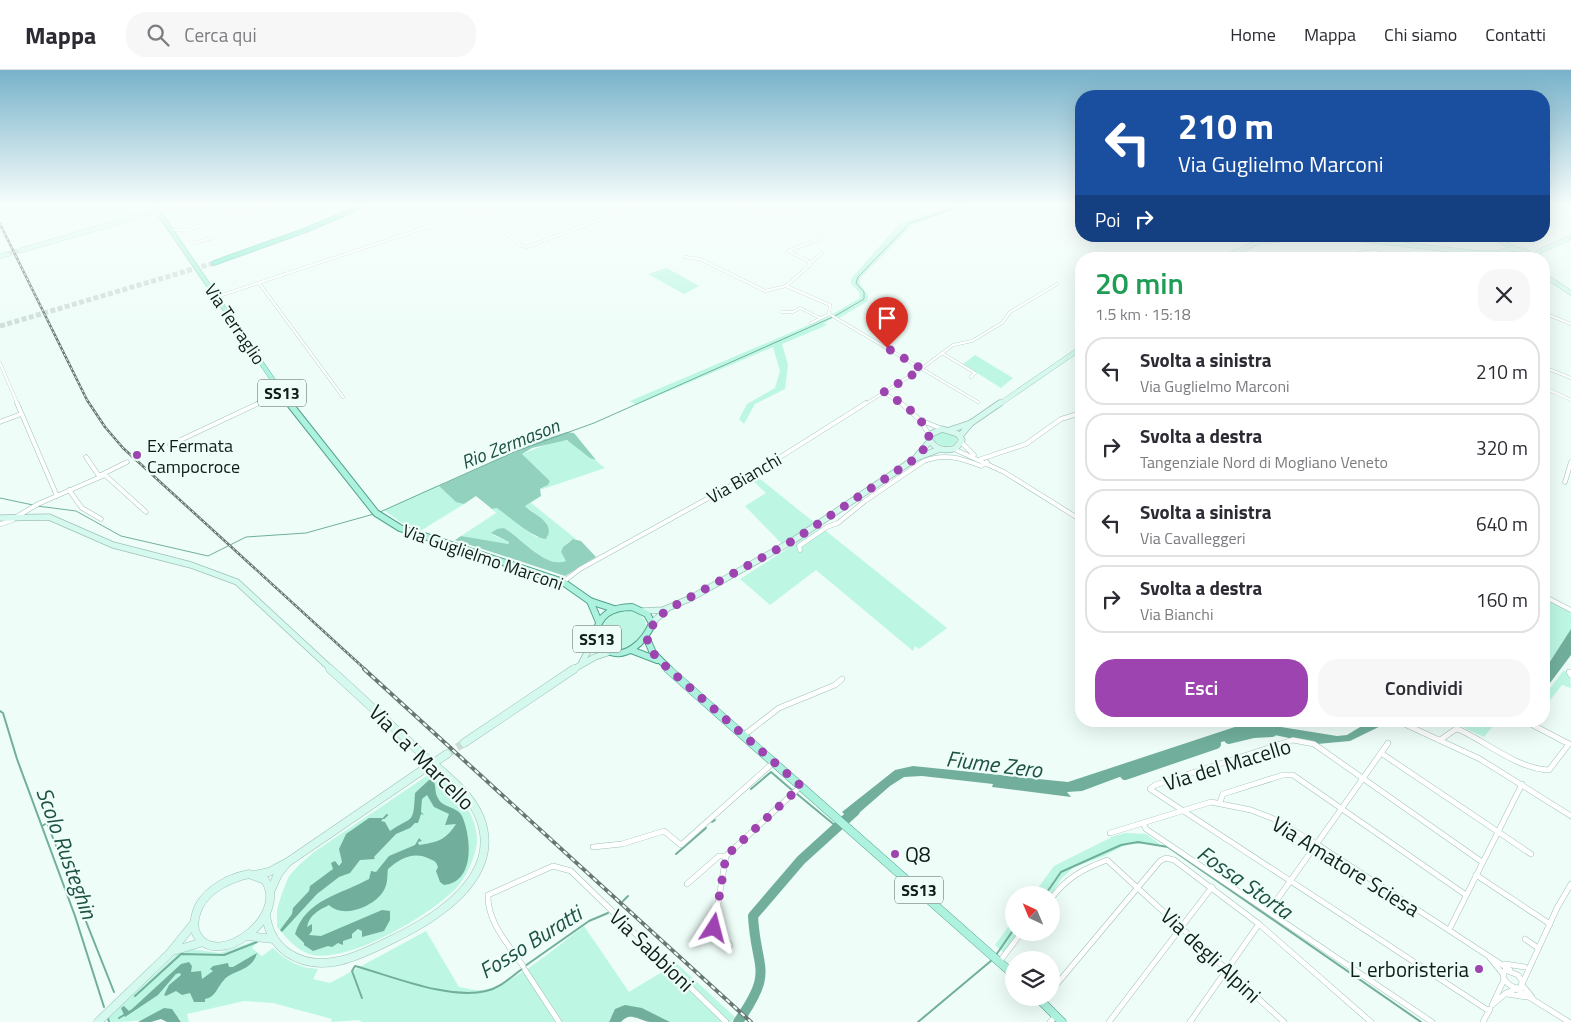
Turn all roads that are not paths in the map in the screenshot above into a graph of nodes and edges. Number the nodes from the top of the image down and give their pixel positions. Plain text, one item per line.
1 (27, 248) edge
2 (182, 248) edge
3 (246, 248) edge
4 (252, 248) edge
5 (363, 248) edge
6 (795, 248) edge
7 (1438, 248) edge
8 (1518, 248) edge
9 (1535, 248) edge
10 (22, 250) tunnel mouth
11 (1521, 250) junction
12 (1361, 252) edge
13 (1374, 252) edge
14 (1468, 252) edge
15 (1502, 252) edge
16 (1526, 252) edge
17 (822, 253) dead end
18 (685, 257) dead end
19 (810, 263) junction
20 (1550, 278) edge
21 (259, 283) junction
22 (1057, 284) dead end
23 (786, 286) junction
24 (1571, 293) edge
25 (216, 297) junction
26 (782, 312) dead end
27 (830, 315) junction
28 (1550, 315) edge
29 (820, 318) junction
30 (811, 323) dead end
31 (1571, 324) edge
32 (1075, 352) edge
33 (942, 353) junction
34 (0, 363) edge
35 (922, 369) junction
36 (1551, 370) dead end
37 (971, 377) dead end
38 (1571, 378) edge
39 (1550, 390) edge
40 (884, 392) junction
41 (281, 393) junction
42 (343, 397) dead end
43 (1571, 400) edge
44 (978, 402) dead end
45 (21, 414) junction
46 (1075, 414) edge
47 (920, 420) junction
48 (0, 422) edge
49 (971, 423) junction
50 (942, 429) junction
51 (950, 430) junction
52 (960, 436) junction
53 (930, 439) junction
54 (962, 443) junction
55 (170, 445) dead end
56 (940, 449) junction
57 (954, 449) junction
58 (975, 456) junction
59 (86, 457) dead end
60 (916, 458) junction
61 (981, 459) junction
62 (127, 462) dead end
63 (987, 462) junction
64 (1571, 462) edge
65 (99, 476) junction
66 (1565, 482) dead end
67 (69, 490) junction
68 (57, 496) junction
69 (31, 508) junction
70 (146, 512) dead end
71 (376, 512) joint
72 (1075, 516) edge
73 (32, 517) junction
74 (14, 518) junction
75 (23, 518) junction
76 (101, 519) dead end
77 (57, 520) junction
78 (0, 522) edge
79 (800, 550) dead end
80 (563, 582) junction
81 (1550, 599) edge
82 (590, 601) junction
83 (670, 608) junction
84 (614, 609) junction
85 (1571, 610) edge
86 (642, 611) junction
87 (598, 622) junction
88 (652, 628) junction
89 (596, 637) junction
90 (647, 639) junction
91 (631, 650) junction
92 (615, 651) junction
93 (662, 663) junction
94 (575, 668) junction
95 (842, 679) dead end
96 (1411, 727) edge
97 (1537, 727) edge
98 (744, 735) junction
99 (1440, 740) junction
100 (464, 743) tunnel mouth
101 (1388, 743) dead end
102 (1570, 744) edge
103 (1381, 753) junction
104 (447, 754) tunnel mouth
105 (438, 760) dead end
106 (774, 762) junction
107 (428, 767) dead end
108 (1364, 778) junction
109 (1522, 784) junction
110 (801, 786) junction
111 (1220, 802) junction
112 (1344, 808) junction
113 (1184, 810) junction
114 (1571, 816) edge
115 (1143, 823) junction
116 (1110, 832) dead end
117 (1498, 832) junction
118 (1318, 845) junction
119 (593, 847) dead end
120 (1531, 854) dead end
121 (726, 856) junction
122 (288, 862) junction
123 (1482, 862) junction
124 (255, 875) junction
125 (1476, 875) junction
126 (1291, 880) junction
127 (687, 884) dead end
128 (1571, 884) edge
129 (1060, 886) edge
130 (1212, 887) junction
131 (1138, 888) junction
132 (270, 890) junction
133 (1466, 895) junction
134 (1268, 911) junction
135 (266, 915) junction
136 (195, 922) junction
137 (1259, 924) junction
138 (1550, 924) junction
139 (1181, 927) junction
140 (1449, 930) junction
141 (246, 936) junction
142 (274, 939) junction
143 (1525, 939) dead end
144 (1015, 941) edge
145 (203, 942) junction
146 (730, 946) dead end
147 (1538, 948) junction
148 (169, 954) junction
149 (1487, 954) junction
150 (1000, 961) junction
151 (1497, 961) junction
152 (1532, 962) junction
153 (1005, 966) edge
154 (1525, 967) junction
155 (524, 968) joint
156 (1228, 970) junction
157 (1510, 970) junction
158 (1503, 977) junction
159 (1060, 980) edge
160 (1523, 984) junction
161 (1516, 989) junction
162 (1504, 994) junction
163 (1531, 998) junction
164 (1537, 1002) junction
165 (1047, 1006) edge
166 (1490, 1008) junction
167 (1056, 1020) edge
168 (1193, 1021) edge
169 (98, 1022) edge
170 (559, 1022) edge
171 (726, 1022) edge
172 (1109, 1022) edge
173 (1284, 1022) edge
174 (1371, 1022) edge
175 (1432, 1022) edge
176 (1484, 1022) edge
177 (1569, 1022) edge

1 - 10 main road
2 - 25 main road, Via Terraglio / SS13
3 - 4 highway
5 - 21 street
6 - 19 street
7 - 14 main road
8 - 11 main road
9 - 11 main road
11 - 15 main road
11 - 16 main road
12 - 13 street
17 - 19 street
18 - 23 street
19 - 23 street
20 - 24 main road
21 - 25 street
21 - 42 street
22 - 33 street, Via Bianchi
23 - 27 street
25 - 41 main road, Via Terraglio / SS13
26 - 29 street
27 - 29 street
27 - 35 street
28 - 31 street
29 - 30 street
32 - 49 main road
33 - 35 street, Via Bianchi
33 - 37 street
34 - 45 street
35 - 40 street, Via Bianchi
35 - 44 street
36 - 38 street
39 - 43 street
40 - 47 street
40 - 80 street, Via Bianchi
41 - 55 street
41 - 71 main road, Via Terraglio / SS13
45 - 48 street
45 - 68 street
46 - 61 street
47 - 50 street
47 - 53 street
49 - 51 main road
49 - 52 main road
50 - 51 main road
50 - 53 main road
51 - 52 main road
52 - 54 main road
53 - 56 main road
53 - 60 main road
54 - 57 main road
54 - 58 street
56 - 57 main road
56 - 60 main road
57 - 58 street
58 - 61 street
59 - 65 street
60 - 83 main road
61 - 63 street
62 - 65 street
63 - 72 street
63 - 79 street
64 - 66 street
65 - 67 street
65 - 70 street
67 - 68 street
67 - 76 street
68 - 69 street
69 - 73 street
69 - 74 street
69 - 75 street
71 - 80 main road, Via Guglielmo Marconi / SS13
73 - 75 main road
73 - 77 main road
74 - 75 main road
74 - 78 main road
75 - 78 street
77 - 78 main road
77 - 142 main road, Via Ca' Marcello
80 - 82 main road, Via Guglielmo Marconi / SS13
81 - 85 street
82 - 84 main road, Via Guglielmo Marconi / SS13
82 - 87 main road, SS13
83 - 86 main road
83 - 88 main road
84 - 86 main road, Via Guglielmo Marconi / SS13
84 - 87 main road, SS13
86 - 88 main road, SS13
87 - 89 main road, SS13
88 - 90 main road, SS13
89 - 92 main road, SS13
89 - 94 main road
90 - 91 main road, SS13
90 - 93 main road, SS13
91 - 92 main road, SS13
91 - 93 main road, SS13
92 - 94 main road
93 - 98 main road, SS13
94 - 100 main road
95 - 98 street
96 - 99 street
97 - 102 street
98 - 106 main road, SS13
99 - 102 street
99 - 109 street
101 - 103 street
103 - 108 street
103 - 117 street
104 - 105 main road
106 - 110 main road, SS13
106 - 119 street
107 - 122 main road, Via Ca' Marcello
108 - 112 street
108 - 113 street, Via del Macello
108 - 123 street
109 - 114 street
109 - 117 street
110 - 121 street
110 - 150 main road, SS13
111 - 112 street
111 - 113 street, Via Amatore Sciesa
111 - 118 street, Via Amatore Sciesa
112 - 118 street
112 - 133 street
113 - 115 street, Via Amatore Sciesa
113 - 126 street
115 - 116 street, Via Amatore Sciesa
115 - 134 street
117 - 120 street
117 - 123 street
118 - 126 street
118 - 140 street, Via Amatore Sciesa
121 - 127 street
121 - 146 street
122 - 124 main road, Via Ca' Marcello
122 - 132 main road, Via Ca' Marcello
123 - 125 street
124 - 132 main road
124 - 136 main road, Via Ca' Marcello
125 - 133 street
125 - 138 street
126 - 134 street
126 - 166 street
128 - 138 street
129 - 131 street
130 - 131 street
130 - 137 street
130 - 139 street
131 - 139 street, Via degli Alpini
131 - 159 street
132 - 135 main road, Via Ca' Marcello
133 - 140 street
134 - 175 street
135 - 141 main road
135 - 142 main road, Via Ca' Marcello
136 - 145 main road
136 - 148 main road, Via Ca' Marcello
137 - 156 street
137 - 174 street
138 - 147 street
139 - 156 street, Via degli Alpini
139 - 172 street
140 - 149 street, Via Amatore Sciesa
141 - 142 main road
141 - 145 main road
143 - 147 street
144 - 150 street
145 - 148 main road
147 - 152 street
148 - 169 main road
149 - 151 street, Via Amatore Sciesa
149 - 158 street, Via Amatore Sciesa
150 - 153 main road, SS13
151 - 154 street
151 - 157 street, Via Amatore Sciesa
152 - 154 street
152 - 160 street
154 - 157 street
155 - 170 street, Via Sabbioni
155 - 171 street, Via Sabbioni
156 - 168 street
156 - 173 street, Via degli Alpini
157 - 158 street
157 - 160 street
158 - 161 street, Via Amatore Sciesa
158 - 166 street
160 - 161 street
160 - 164 street
161 - 162 street
161 - 163 street
162 - 163 street
162 - 166 street
163 - 164 street
164 - 177 street
165 - 167 main road
166 - 176 street

